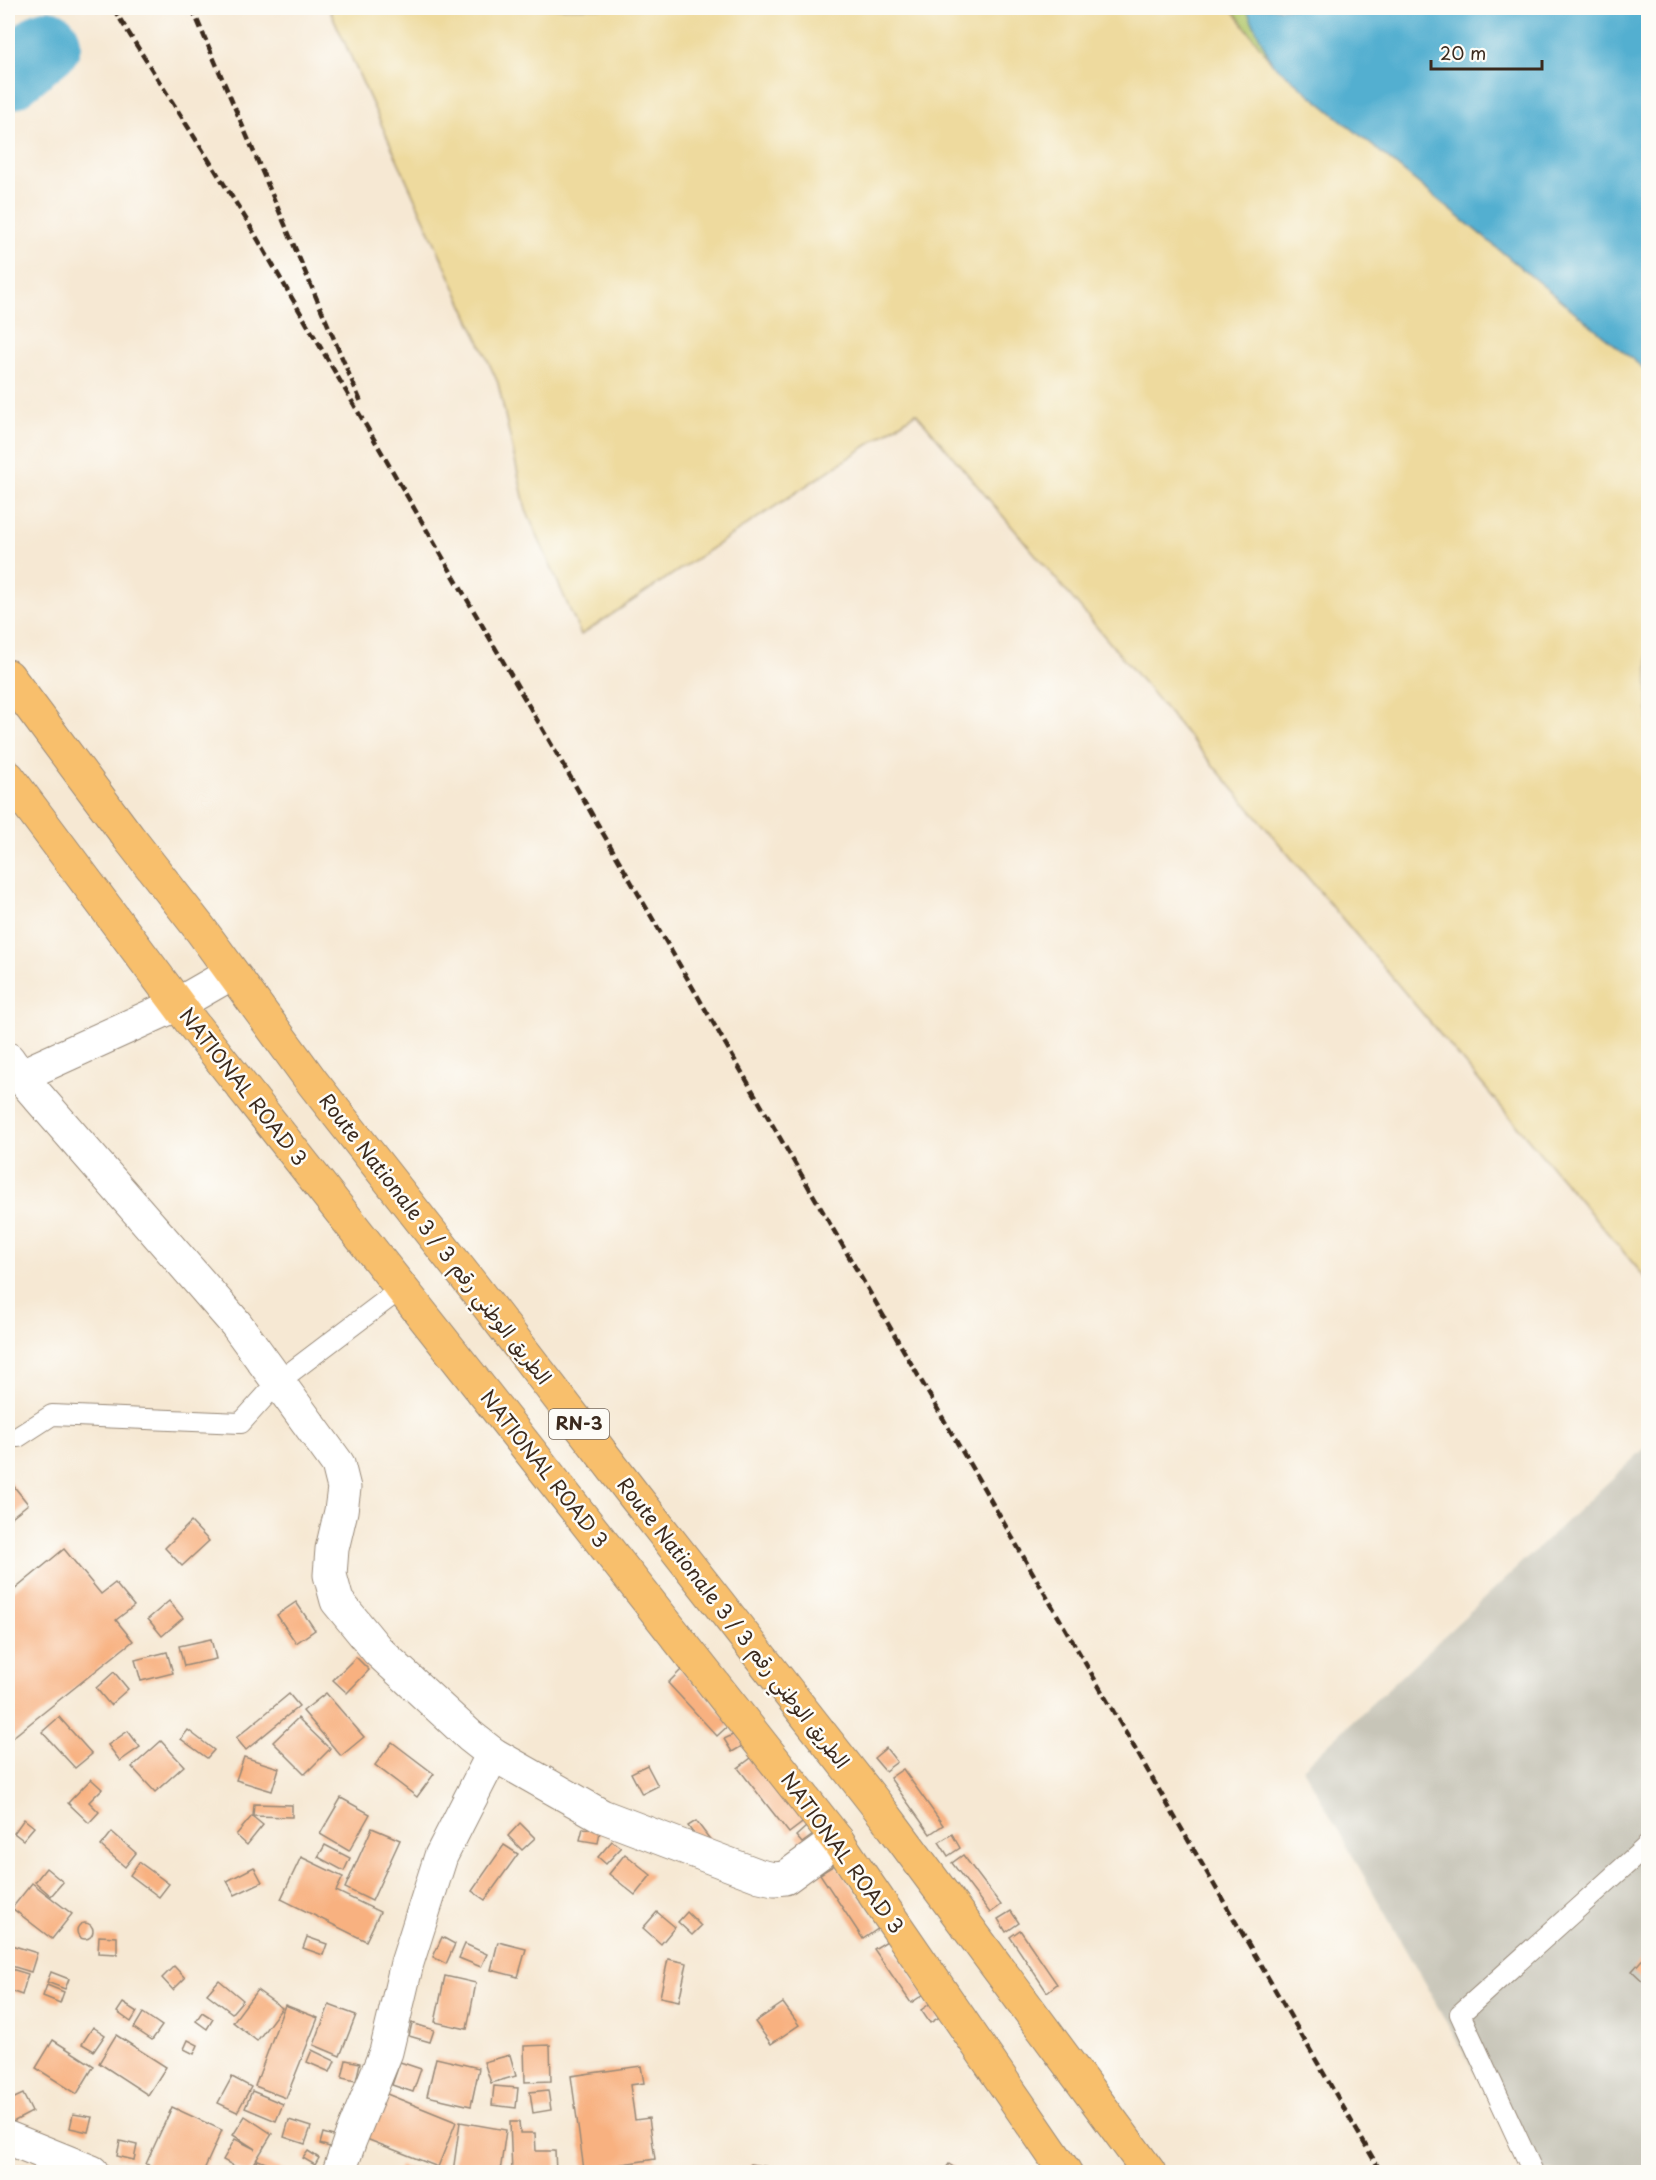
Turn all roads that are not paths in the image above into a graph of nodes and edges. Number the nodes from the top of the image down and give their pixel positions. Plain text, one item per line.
1 (8, 676) edge
2 (8, 777) edge
3 (232, 973) junction
4 (178, 1004) junction
5 (14, 1067) edge
6 (402, 1288) junction
7 (278, 1382) junction
8 (18, 1437) dead end
9 (493, 1754) junction
10 (837, 1840) junction
11 (1648, 1845) edge
12 (8, 2139) edge
13 (92, 2172) edge
14 (339, 2172) edge
15 (1065, 2172) edge
16 (1149, 2172) edge
17 (1533, 2172) edge

1 - 3 highway, Route Nationale 3 / الطريق الوطني رقم 3 / RN-3
2 - 4 highway, NATIONAL ROAD 3 / RN-3
3 - 4 street
3 - 16 highway, Route Nationale 3 / الطريق الوطني رقم 3 / RN-3
4 - 5 street
4 - 6 highway, NATIONAL ROAD 3 / RN-3
5 - 7 street
6 - 7 lane
6 - 10 highway, NATIONAL ROAD 3 / RN-3
7 - 8 lane
7 - 9 street
9 - 10 street
9 - 14 street
10 - 15 highway, NATIONAL ROAD 3 / RN-3
11 - 17 lane
12 - 13 street

